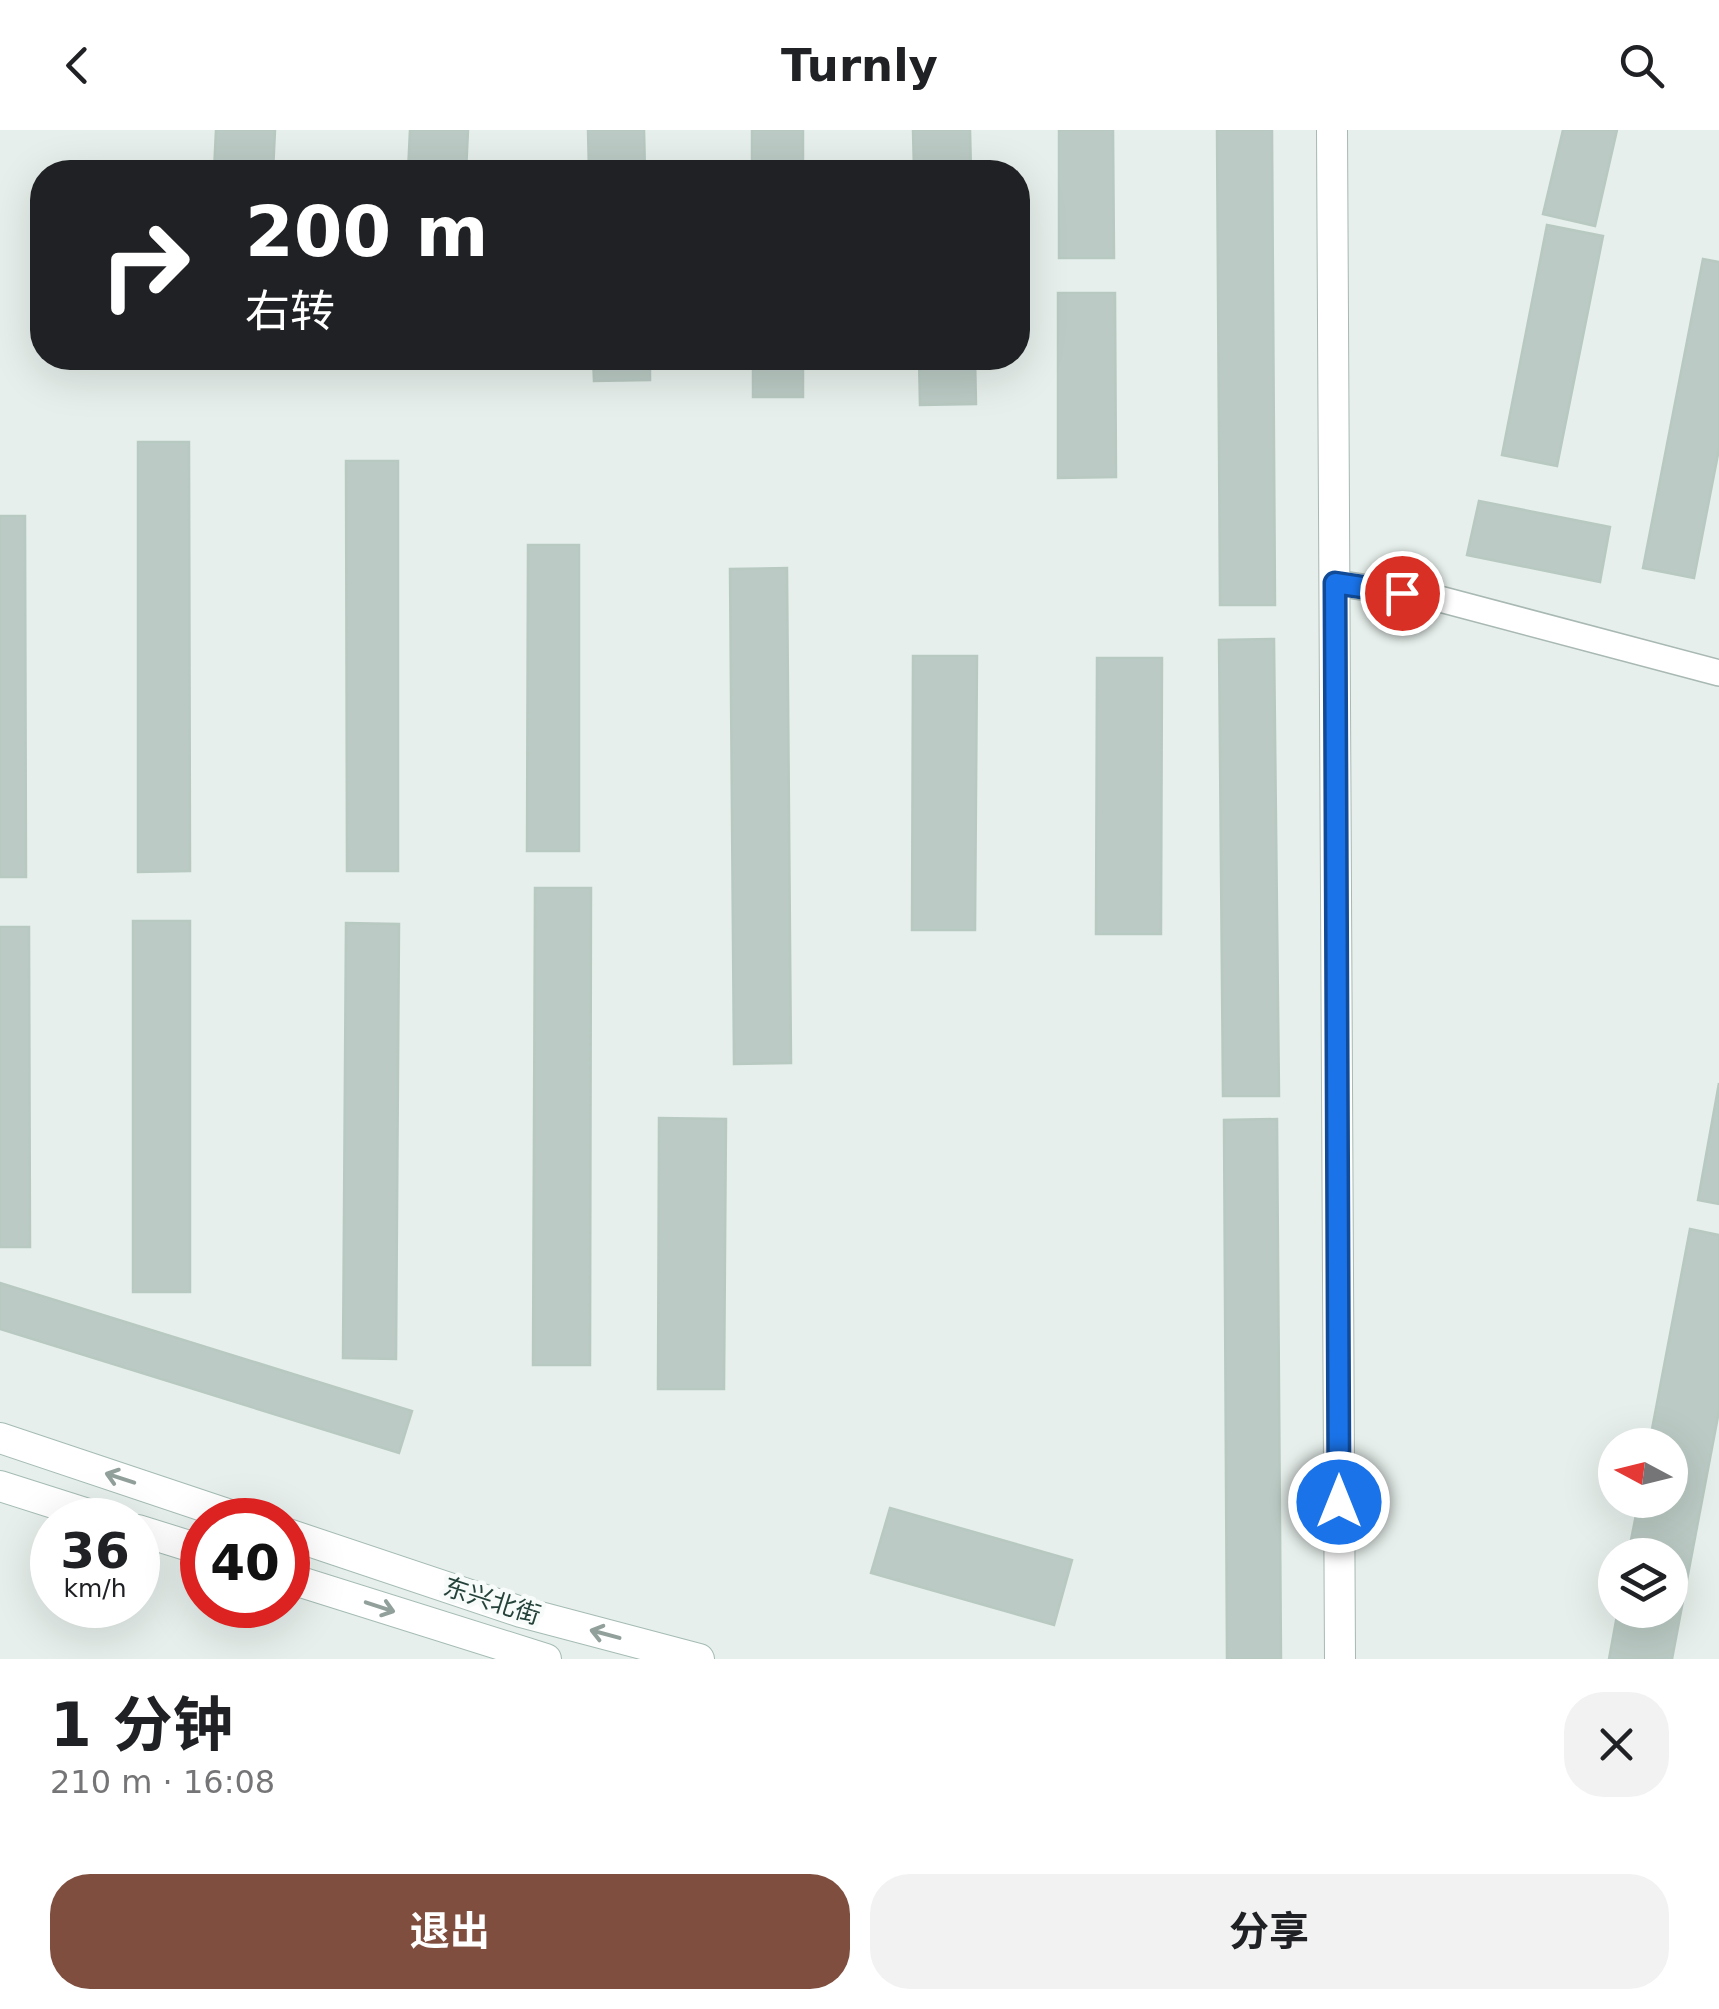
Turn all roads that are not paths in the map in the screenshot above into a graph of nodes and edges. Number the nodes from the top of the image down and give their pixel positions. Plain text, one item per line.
1 (1332, 130) edge
2 (1335, 583) junction
3 (1719, 673) edge
4 (0, 1438) edge
5 (0, 1486) edge
6 (38, 1498) edge
7 (180, 1498) edge
8 (310, 1541) edge
9 (310, 1585) edge
10 (546, 1659) edge
11 (699, 1659) edge
12 (1340, 1659) edge

1 - 2 street
2 - 3 street
2 - 12 street
7 -> 4 street
5 - 6 street
11 -> 8 street, 东兴北街
9 -> 10 street, 东兴北街

